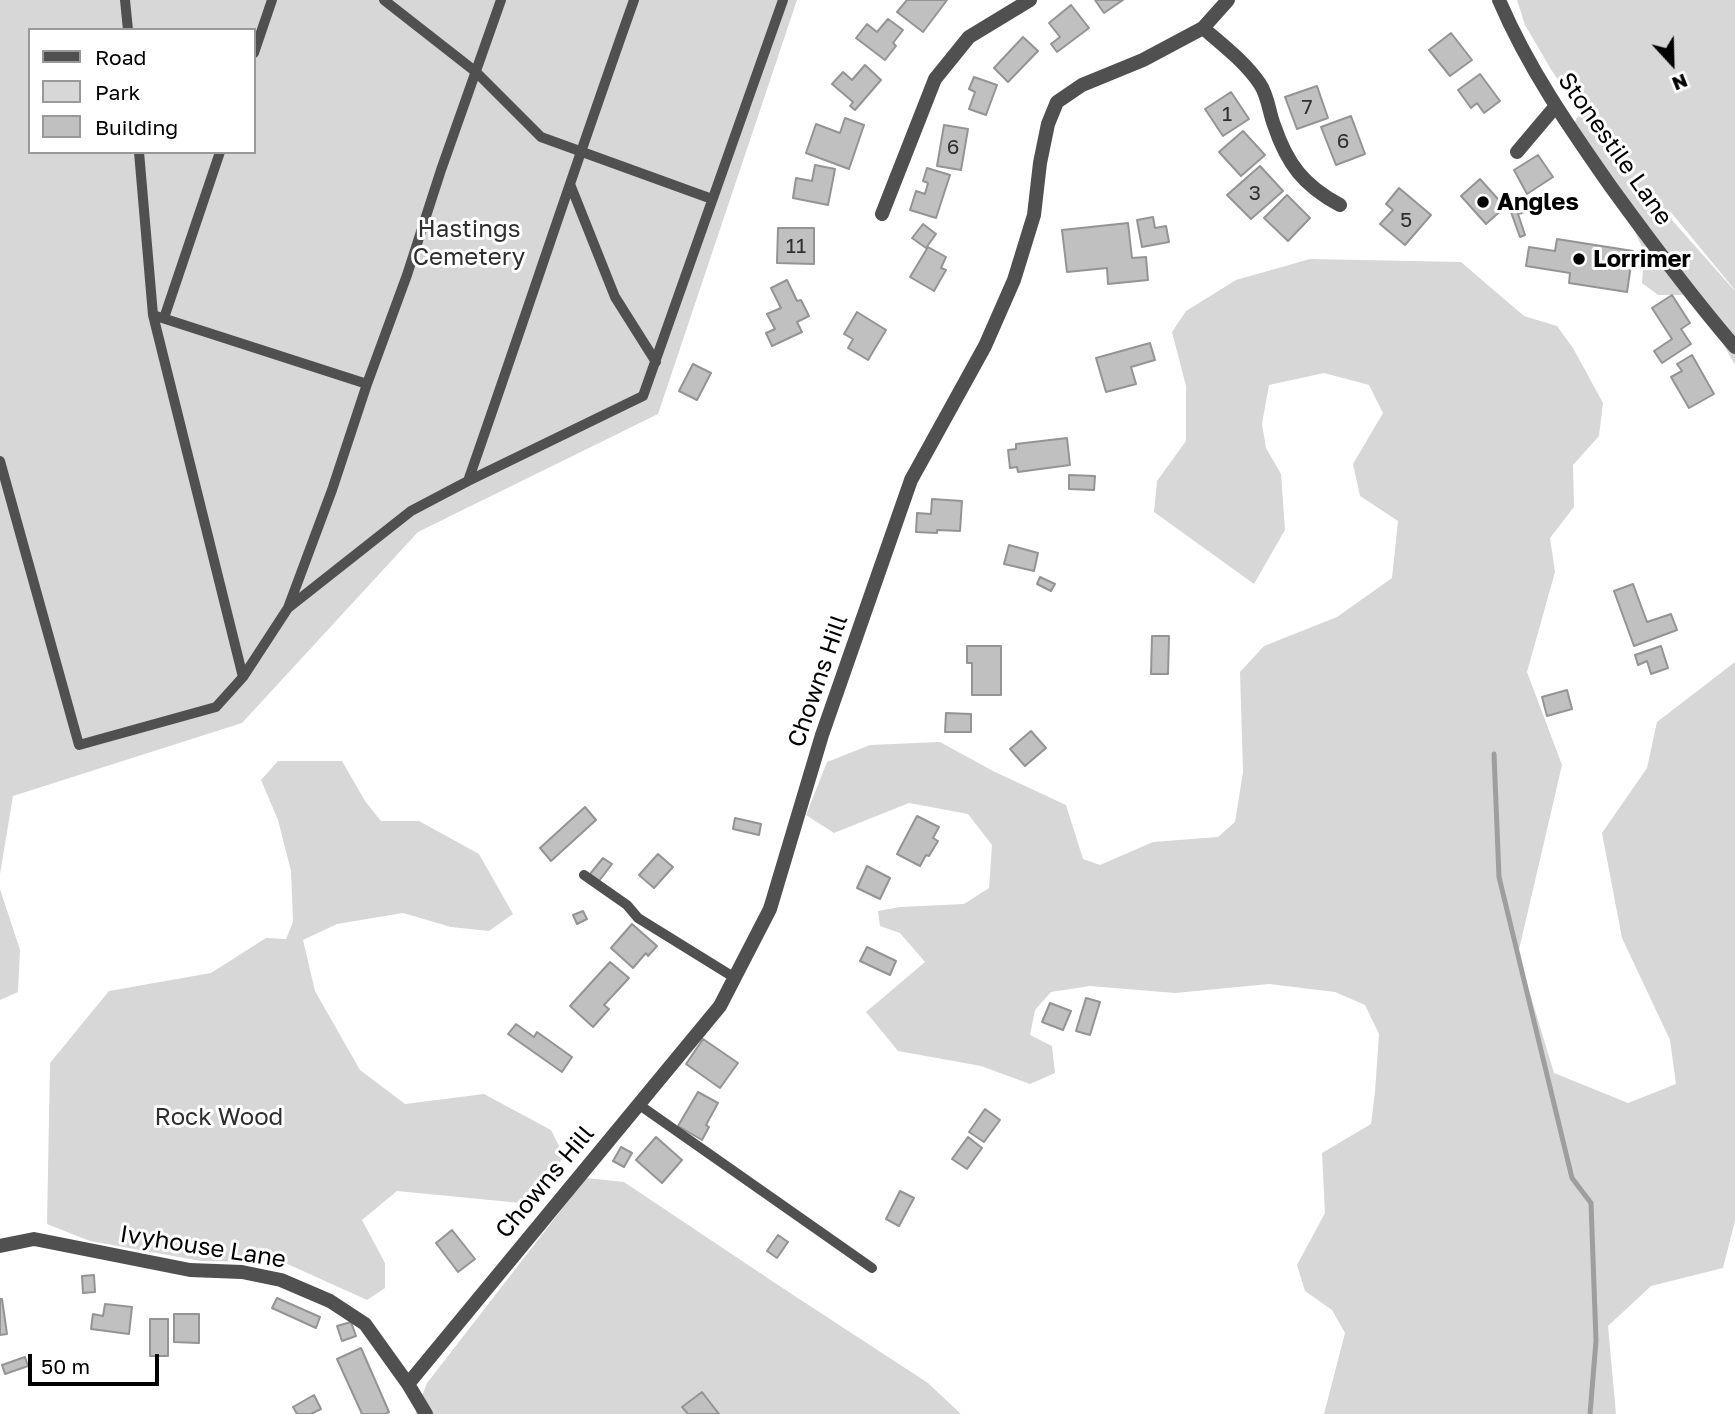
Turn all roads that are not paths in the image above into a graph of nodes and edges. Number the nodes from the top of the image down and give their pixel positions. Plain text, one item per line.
1 (125, 0) edge
2 (272, 0) edge
3 (384, 0) edge
4 (501, 0) edge
5 (634, 0) edge
6 (783, 0) edge
7 (1030, 0) edge
8 (1228, 0) edge
9 (1499, 0) edge
10 (128, 28) edge
11 (1203, 29) junction
12 (256, 47) edge
13 (476, 72) junction
14 (1555, 107) junction
15 (581, 150) junction
16 (1517, 152) dead end
17 (139, 154) edge
18 (219, 154) edge
19 (569, 184) junction
20 (712, 199) junction
21 (1340, 205) dead end
22 (882, 214) dead end
23 (153, 315) junction
24 (164, 318) junction
25 (1735, 347) edge
26 (656, 362) junction
27 (367, 384) junction
28 (0, 461) edge
29 (468, 481) junction
30 (288, 608) junction
31 (243, 677) junction
32 (584, 875) dead end
33 (734, 978) junction
34 (638, 1104) junction
35 (0, 1246) edge
36 (872, 1268) dead end
37 (408, 1384) junction
38 (426, 1414) edge

1 - 10 lane
2 - 12 lane
3 - 13 lane
4 - 13 lane
5 - 15 lane
6 - 20 lane
7 - 22 street
8 - 11 street, Chowns Hill
9 - 14 street, Stonestile Lane
11 - 21 street
11 - 33 street, Chowns Hill
13 - 15 lane
13 - 27 lane
14 - 16 street
14 - 25 street, Stonestile Lane
15 - 19 lane
15 - 20 lane
17 - 23 lane
18 - 24 lane
19 - 26 lane
19 - 29 lane
20 - 26 lane
23 - 24 lane
23 - 31 lane
24 - 27 lane
26 - 29 lane
27 - 30 lane
28 - 31 lane
29 - 30 lane
30 - 31 lane
32 - 33 lane
33 - 34 street, Chowns Hill
34 - 36 lane
34 - 37 street, Chowns Hill
35 - 37 street, Ivyhouse Lane
37 - 38 street, Ivyhouse Lane

